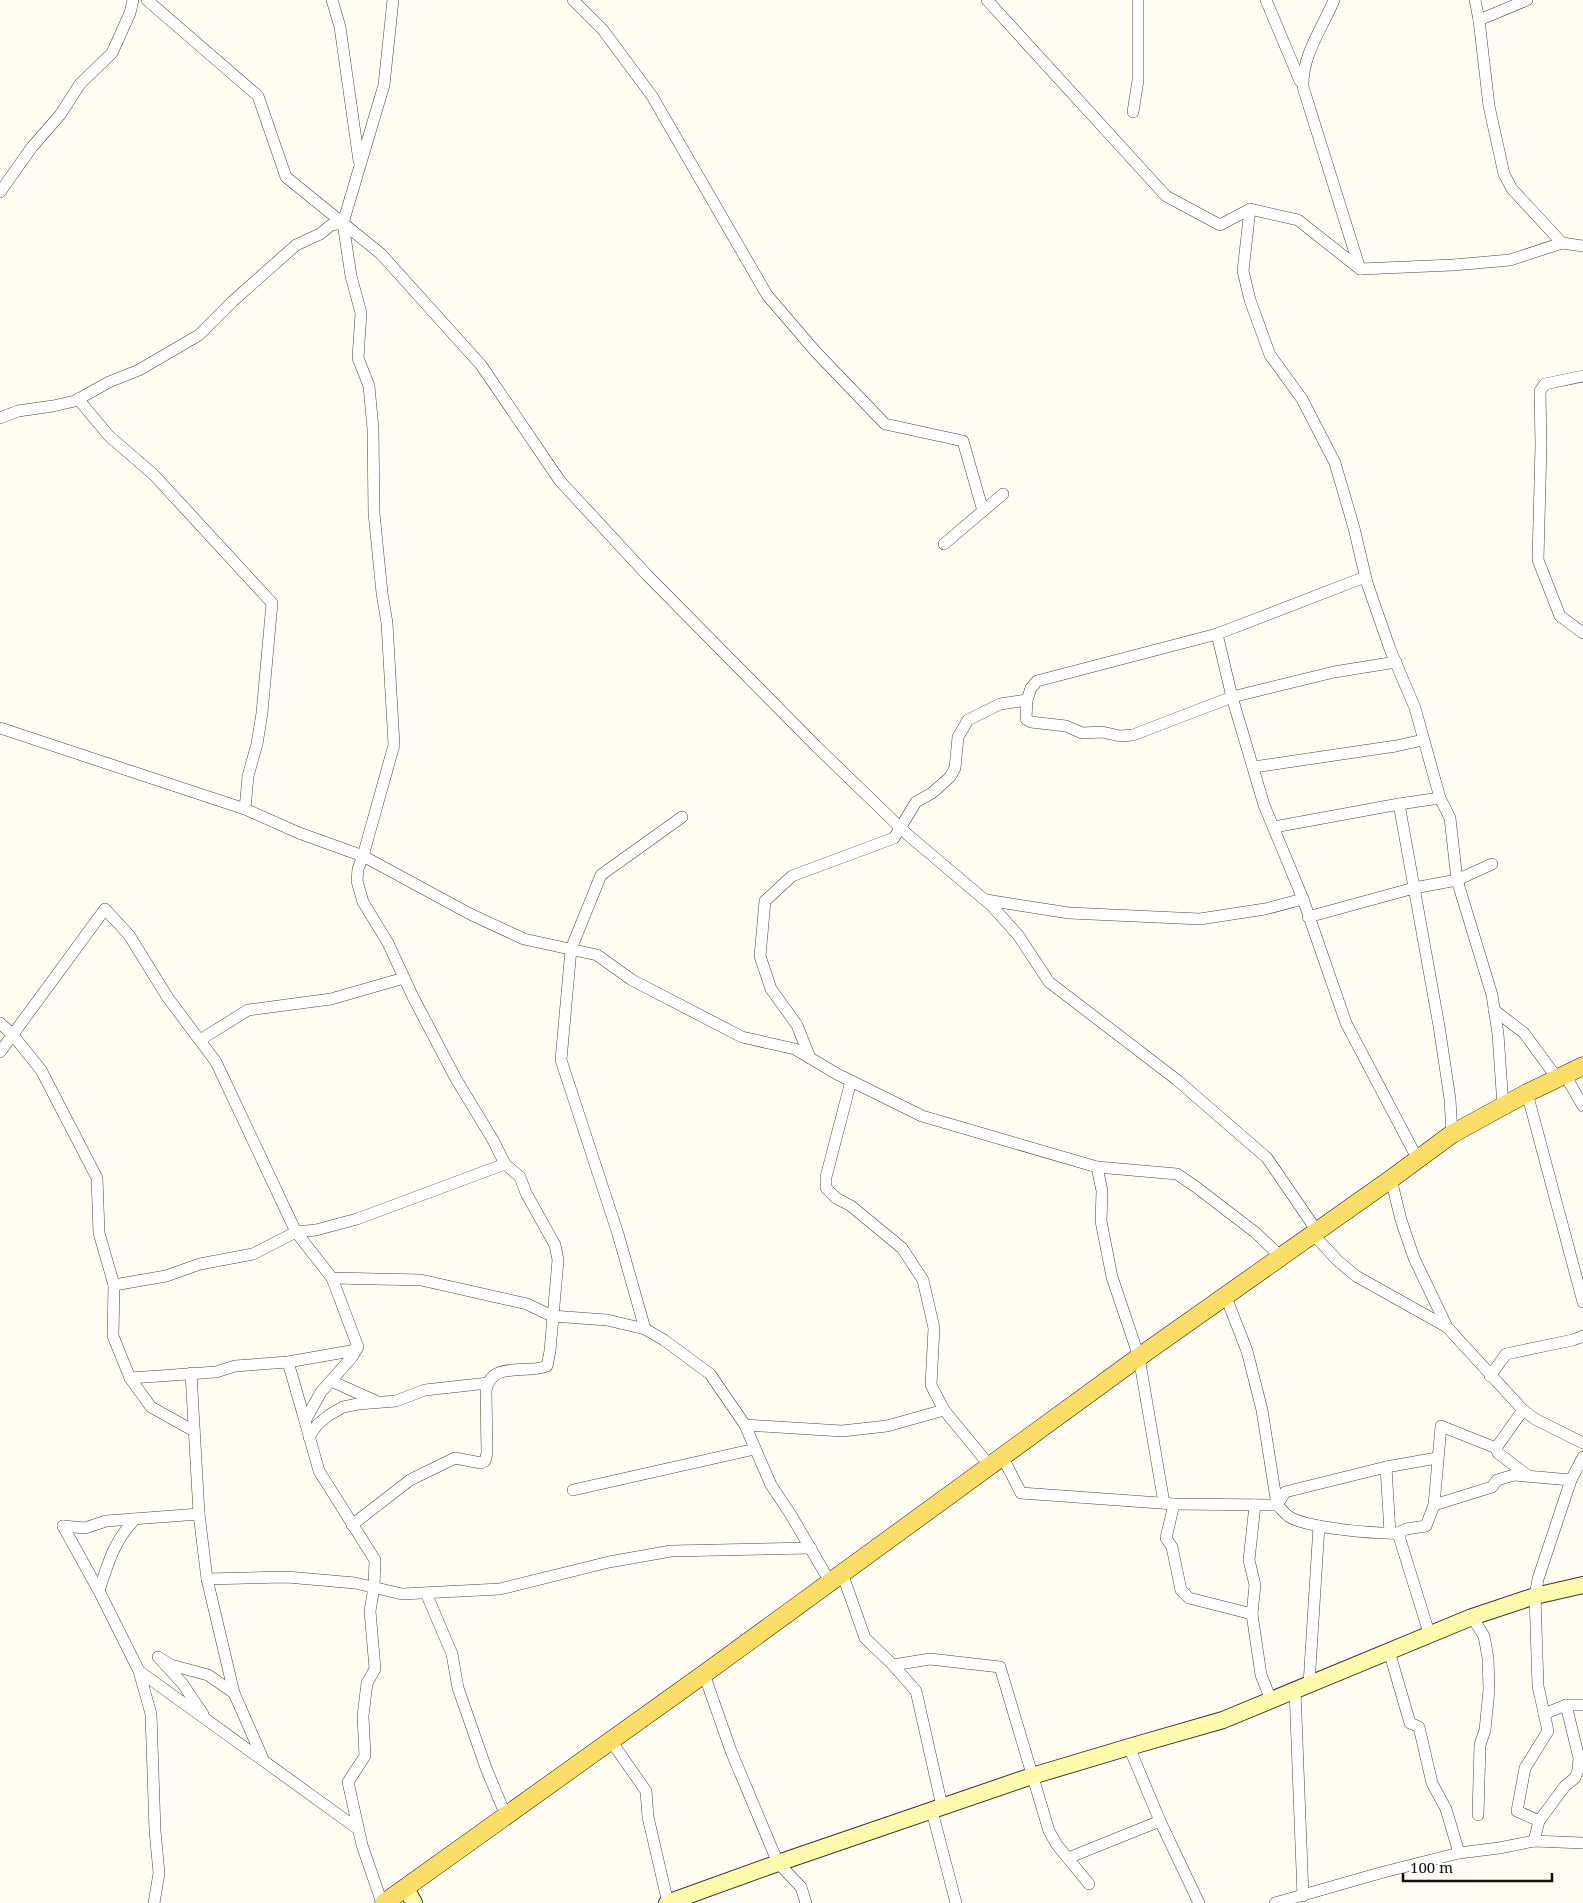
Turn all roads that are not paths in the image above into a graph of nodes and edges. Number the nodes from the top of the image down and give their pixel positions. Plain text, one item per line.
1 (133, 0) edge
2 (147, 0) edge
3 (332, 0) edge
4 (393, 0) edge
5 (573, 0) edge
6 (987, 0) edge
7 (1138, 0) edge
8 (1266, 0) edge
9 (1334, 0) edge
10 (1475, 0) edge
11 (1527, 0) edge
12 (1479, 20) junction
13 (1304, 91) junction
14 (1133, 112) dead end
15 (360, 165) junction
16 (0, 192) edge
17 (1250, 208) junction
18 (343, 223) junction
19 (1562, 243) junction
20 (1583, 246) edge
21 (1360, 269) junction
22 (1583, 376) edge
23 (78, 399) junction
24 (0, 418) edge
25 (1002, 494) dead end
26 (983, 511) junction
27 (944, 544) dead end
28 (1365, 577) junction
29 (1583, 633) edge
30 (1217, 634) junction
31 (1396, 662) junction
32 (1232, 697) junction
33 (1027, 700) junction
34 (0, 728) edge
35 (1423, 740) junction
36 (1254, 767) junction
37 (1440, 798) junction
38 (1399, 804) junction
39 (244, 808) junction
40 (682, 816) dead end
41 (1274, 827) junction
42 (901, 828) junction
43 (364, 856) junction
44 (1492, 864) dead end
45 (1457, 880) junction
46 (1414, 888) junction
47 (1303, 899) junction
48 (986, 900) junction
49 (1308, 917) junction
50 (572, 950) junction
51 (404, 978) junction
52 (1494, 1010) junction
53 (0, 1023) edge
54 (12, 1034) junction
55 (200, 1040) junction
56 (0, 1052) edge
57 (810, 1058) junction
58 (1583, 1066) edge
59 (1561, 1076) junction
60 (851, 1081) junction
61 (1527, 1093) junction
62 (1503, 1106) junction
63 (1583, 1106) edge
64 (1452, 1134) junction
65 (1417, 1158) junction
66 (505, 1164) junction
67 (1097, 1167) junction
68 (1391, 1179) junction
69 (296, 1232) junction
70 (1315, 1233) junction
71 (1281, 1257) junction
72 (332, 1278) junction
73 (114, 1285) junction
74 (1226, 1297) junction
75 (1583, 1302) edge
76 (552, 1316) junction
77 (1447, 1327) junction
78 (645, 1330) junction
79 (1583, 1336) edge
80 (356, 1350) junction
81 (1139, 1357) junction
82 (288, 1362) junction
83 (191, 1373) junction
84 (1490, 1376) junction
85 (130, 1378) junction
86 (331, 1381) junction
87 (488, 1383) junction
88 (379, 1403) junction
89 (944, 1410) junction
90 (1523, 1410) junction
91 (305, 1421) junction
92 (745, 1425) junction
93 (194, 1431) junction
94 (309, 1436) junction
95 (1583, 1443) edge
96 (1496, 1448) junction
97 (755, 1449) junction
98 (1583, 1456) edge
99 (1437, 1458) junction
100 (996, 1462) junction
101 (1386, 1467) junction
102 (1526, 1475) junction
103 (1571, 1480) junction
104 (573, 1490) dead end
105 (1169, 1504) junction
106 (1256, 1505) junction
107 (1277, 1505) junction
108 (1434, 1505) junction
109 (198, 1514) junction
110 (135, 1520) junction
111 (352, 1525) junction
112 (1319, 1526) junction
113 (1394, 1533) junction
114 (811, 1548) junction
115 (836, 1578) junction
116 (207, 1580) junction
117 (1583, 1585) edge
118 (374, 1587) junction
119 (99, 1591) junction
120 (426, 1593) junction
121 (1535, 1596) junction
122 (1252, 1614) junction
123 (1472, 1617) junction
124 (1430, 1636) junction
125 (1389, 1652) junction
126 (893, 1665) junction
127 (139, 1671) junction
128 (704, 1674) junction
129 (1302, 1687) junction
130 (234, 1693) junction
131 (1271, 1700) junction
132 (1566, 1705) junction
133 (1583, 1705) edge
134 (1544, 1714) junction
135 (206, 1720) junction
136 (611, 1741) junction
137 (1129, 1747) junction
138 (264, 1761) junction
139 (1032, 1776) junction
140 (937, 1809) junction
141 (1478, 1815) dead end
142 (506, 1816) junction
143 (1160, 1821) junction
144 (1539, 1821) junction
145 (358, 1829) junction
146 (1534, 1841) junction
147 (1583, 1844) edge
148 (1459, 1853) junction
149 (1068, 1858) junction
150 (778, 1863) junction
151 (1089, 1884) dead end
152 (410, 1896) edge
153 (1302, 1896) junction
154 (154, 1903) edge
155 (383, 1903) edge
156 (667, 1903) edge
157 (806, 1903) edge
158 (956, 1903) edge
159 (1198, 1903) edge
160 (1275, 1903) edge

1 - 16 street
2 - 18 street
3 - 15 street
4 - 15 street
5 - 26 street
6 - 17 street
7 - 14 street
8 - 13 street
9 - 13 street
10 - 12 street
11 - 12 street
12 - 19 street
13 - 21 street
15 - 18 street
17 - 21 street
17 - 28 street
18 - 23 street
18 - 42 street
18 - 43 street
19 - 20 street
19 - 21 street
22 - 29 street
23 - 24 street
23 - 39 street
25 - 26 street
26 - 27 street
28 - 30 street
28 - 31 street
30 - 32 street
30 - 33 street
31 - 32 street
31 - 35 street
32 - 33 street
32 - 36 street
33 - 42 street
34 - 39 street
35 - 36 street
35 - 37 street
36 - 41 street
37 - 38 street
37 - 45 street
38 - 41 street
38 - 46 street
39 - 43 street
40 - 50 street
41 - 47 street
42 - 48 street
42 - 57 street
43 - 50 street
43 - 51 street
44 - 45 street
45 - 46 street
45 - 52 street
46 - 49 street
46 - 64 street
47 - 48 street
47 - 49 street
48 - 70 street
49 - 65 street
50 - 57 street
50 - 78 street
51 - 55 street
51 - 66 street
52 - 59 street
52 - 62 street
53 - 54 street
54 - 55 street
54 - 56 street
54 - 73 street
55 - 69 street
57 - 60 street
58 - 59 main road
59 - 61 main road
59 - 63 street
60 - 67 street
60 - 89 street
61 - 62 main road
61 - 75 street
62 - 64 main road
64 - 65 main road
65 - 68 main road
66 - 69 street
66 - 76 street
67 - 71 street
67 - 81 street
68 - 70 main road
68 - 77 street
69 - 72 street
69 - 73 street
70 - 71 main road
70 - 77 street
71 - 74 main road
72 - 76 street
72 - 80 street
73 - 85 street
74 - 81 main road
74 - 107 street
76 - 78 street
76 - 87 street
77 - 84 street
78 - 92 street
79 - 84 street
80 - 82 street
80 - 86 street
81 - 100 main road
81 - 105 street
82 - 83 street
82 - 91 street
83 - 85 street
83 - 93 street
84 - 90 street
85 - 93 street
86 - 88 street
86 - 91 street
87 - 88 street
87 - 111 street
88 - 94 street
89 - 92 street
89 - 100 street
90 - 95 street
90 - 96 street
91 - 94 street
92 - 97 street
93 - 109 street
94 - 111 street
96 - 99 street
96 - 102 street
97 - 104 street
97 - 114 street
98 - 103 street
99 - 101 street
99 - 108 street
100 - 105 street
100 - 115 main road
101 - 107 street
101 - 113 street
102 - 103 street
102 - 108 street
103 - 121 street
105 - 106 street
105 - 122 street
106 - 107 street
106 - 122 street
107 - 112 street
108 - 113 street
109 - 110 street
109 - 116 street
110 - 119 street
110 - 119 street
111 - 118 street
112 - 113 street
112 - 129 street
113 - 124 street
114 - 115 street
114 - 120 street
115 - 126 street
115 - 128 main road
116 - 118 street
116 - 130 street
117 - 121 street
118 - 120 street
118 - 145 street
119 - 127 street
120 - 142 street
121 - 123 street
121 - 134 street
122 - 131 street
123 - 124 street
123 - 141 street
124 - 125 street
125 - 129 street
125 - 148 street
126 - 139 street
126 - 140 street
127 - 135 street
127 - 154 street
128 - 136 main road
128 - 150 street
129 - 131 street
129 - 153 street
130 - 135 street
130 - 138 street
131 - 137 street
132 - 133 street
132 - 134 street
132 - 144 street
134 - 144 street
135 - 138 street
136 - 142 main road
136 - 156 street
137 - 139 street
137 - 143 street
138 - 145 street
139 - 140 street
139 - 149 street
140 - 150 street
140 - 158 street
142 - 152 main road
143 - 149 street
143 - 159 street
144 - 146 street
145 - 155 street
146 - 147 street
146 - 148 street
148 - 153 street
149 - 151 street
150 - 156 street
150 - 157 street
152 - 155 main road
153 - 160 street

